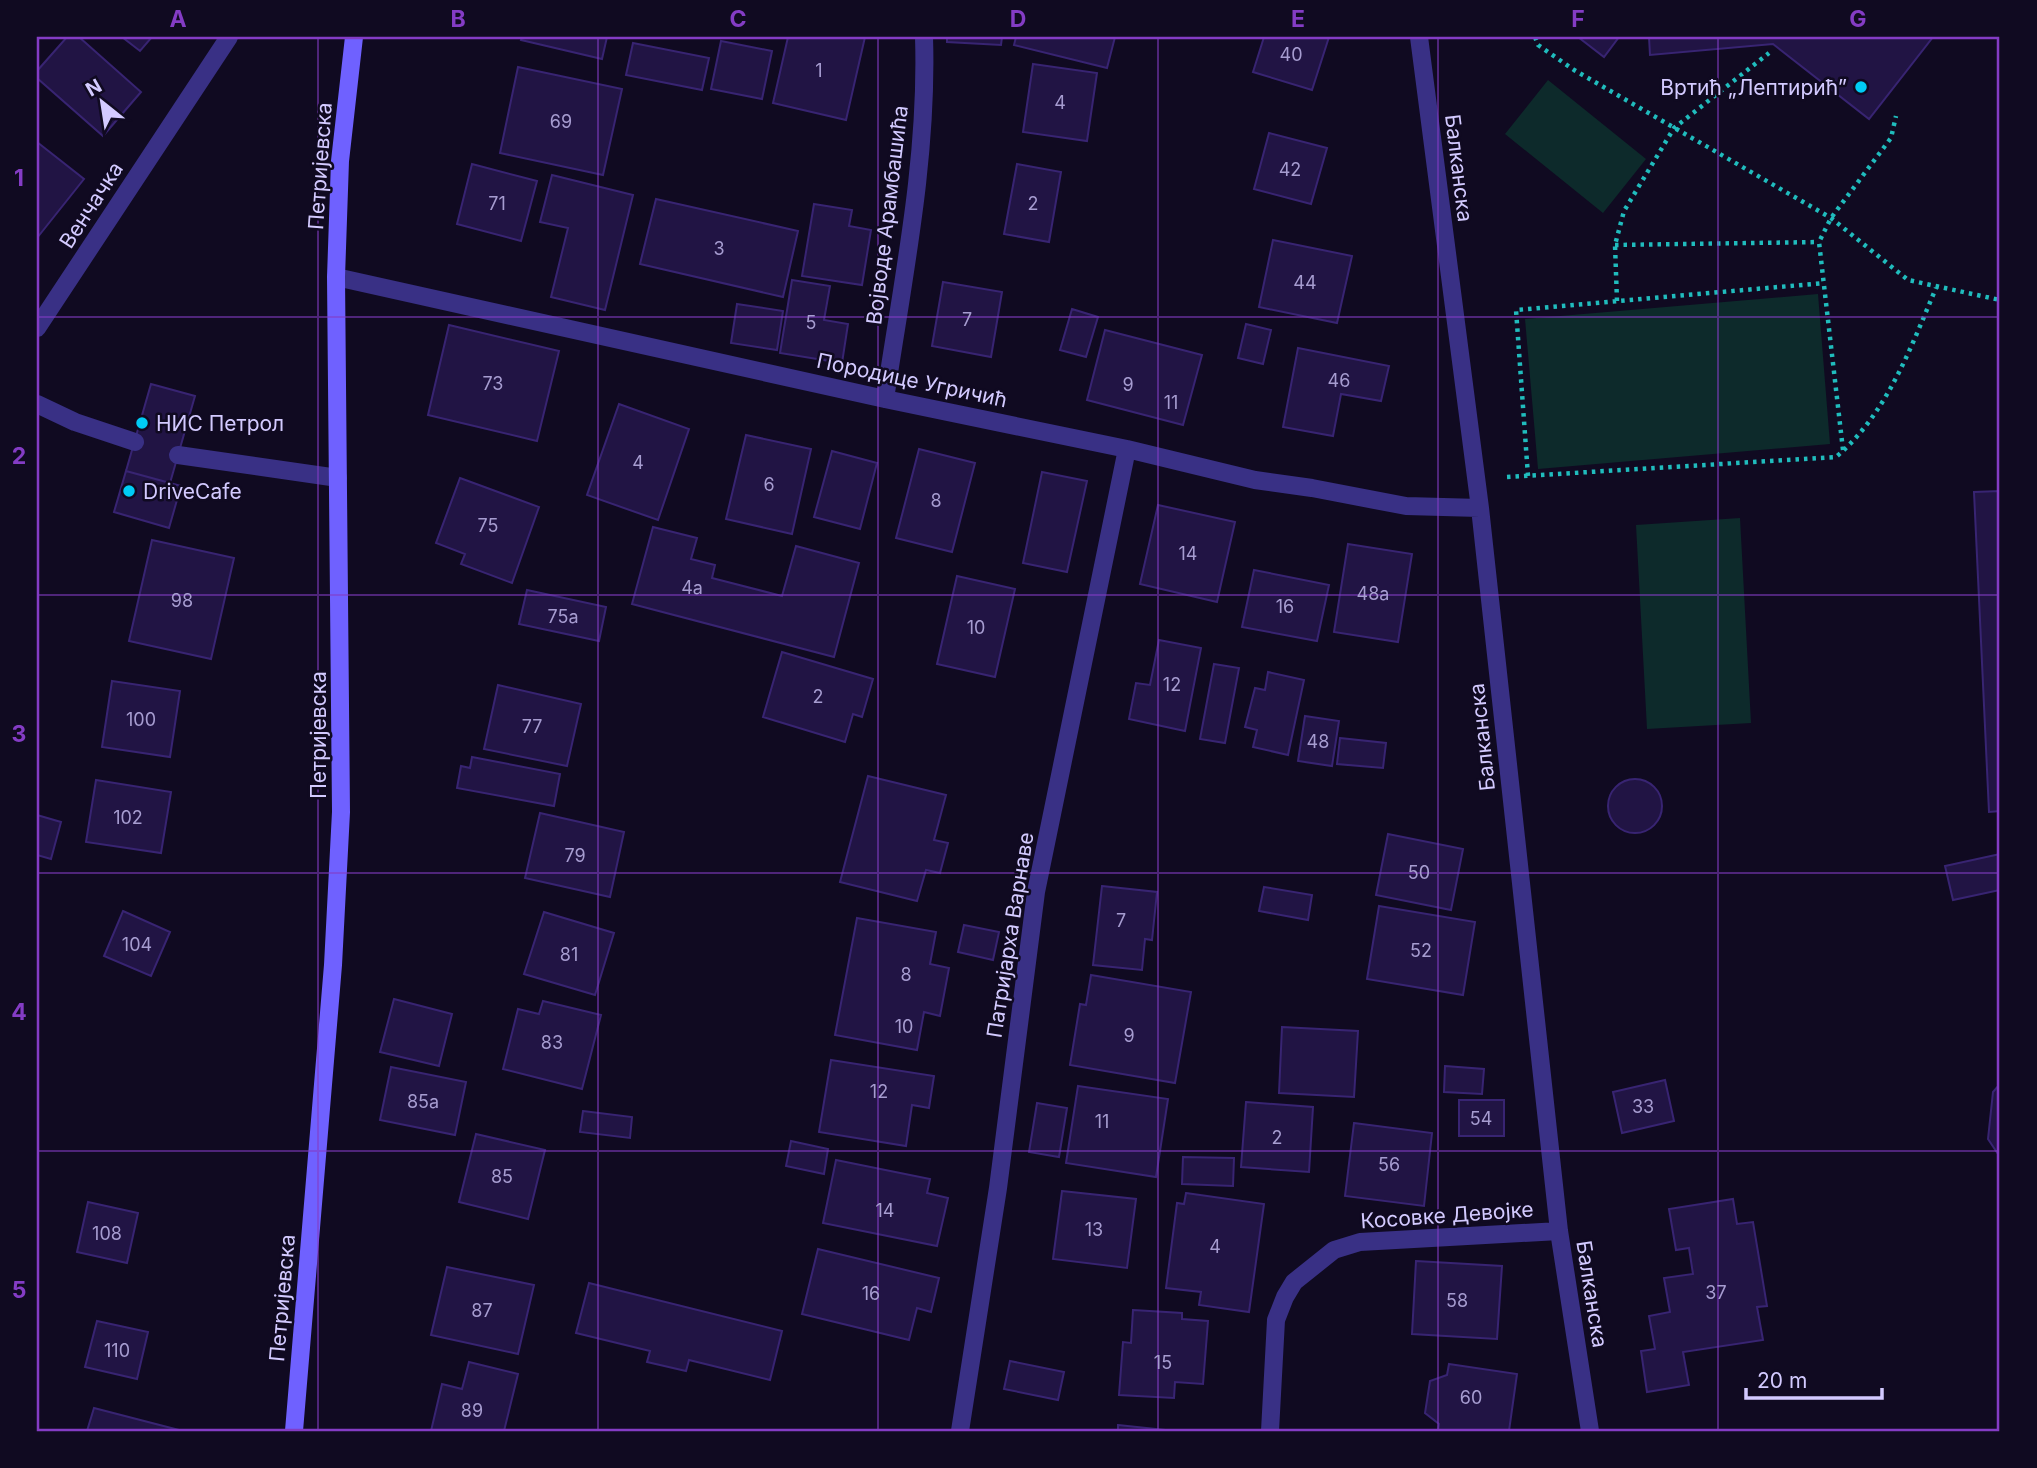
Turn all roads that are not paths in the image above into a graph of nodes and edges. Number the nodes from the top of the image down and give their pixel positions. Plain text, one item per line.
1 (229, 37) edge
2 (355, 37) edge
3 (924, 37) edge
4 (1419, 37) edge
5 (337, 277) junction
6 (37, 328) edge
7 (886, 398) junction
8 (37, 404) edge
9 (135, 442) dead end
10 (1127, 449) junction
11 (178, 455) dead end
12 (338, 478) junction
13 (1480, 508) junction
14 (1559, 1231) junction
15 (294, 1431) edge
16 (960, 1431) edge
17 (1270, 1431) edge
18 (1590, 1431) edge

1 - 6 street, Венчачка
2 - 5 main road, Петријевска
3 - 7 street, Војводе Арамбашића
4 - 13 street, Балканска
5 - 7 street, Породице Угричић
5 - 12 main road, Петријевска
7 - 10 street, Породице Угричић
8 - 9 street
10 - 13 street, Породице Угричић
10 - 16 street, Патријарха Варнаве
11 - 12 street
12 - 15 main road, Петријевска
13 - 14 street, Балканска
14 - 17 street, Косовке Девојке
14 - 18 street, Балканска

